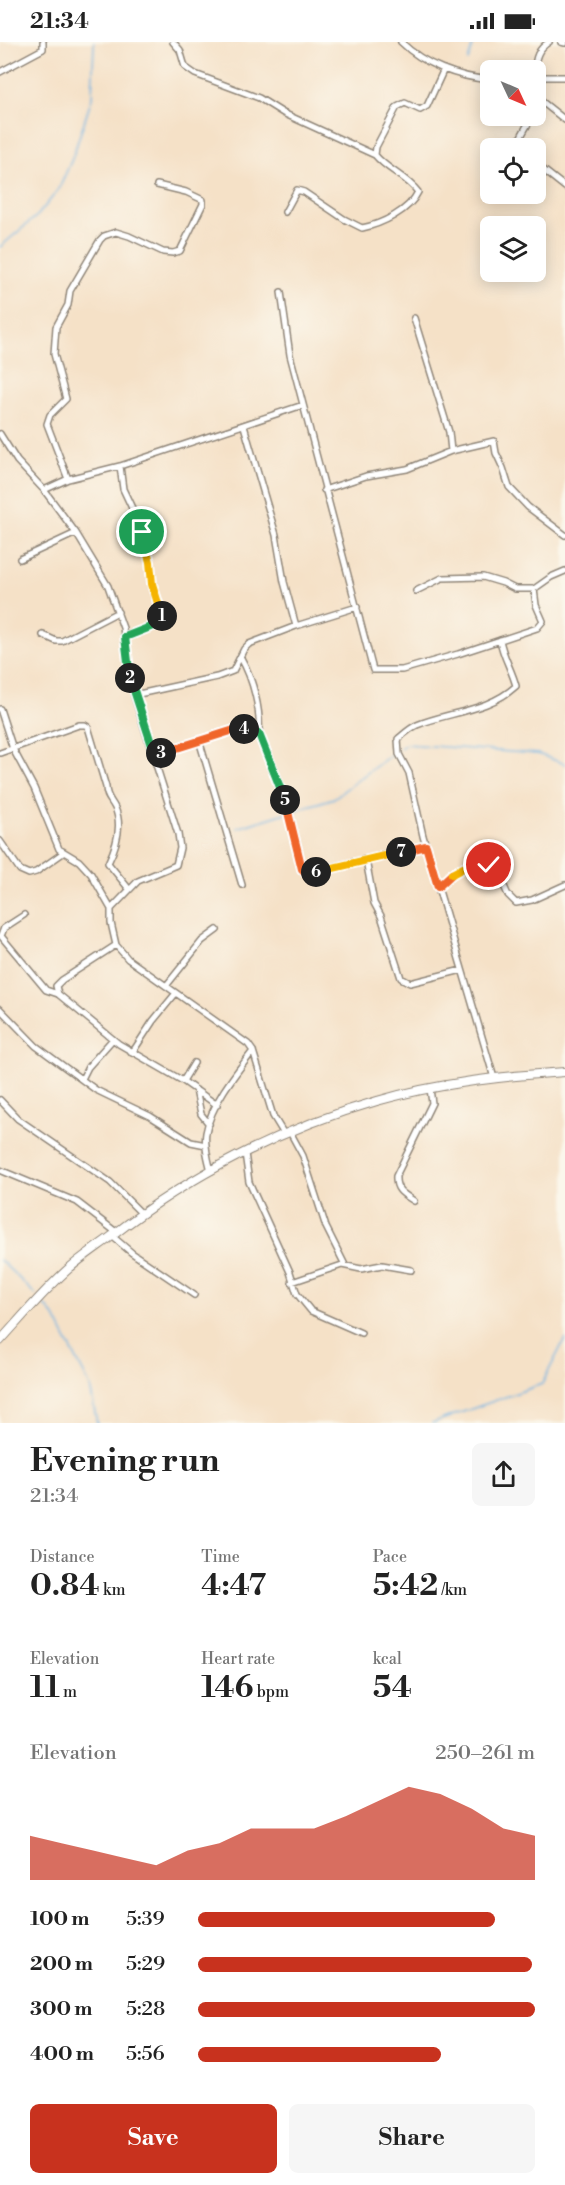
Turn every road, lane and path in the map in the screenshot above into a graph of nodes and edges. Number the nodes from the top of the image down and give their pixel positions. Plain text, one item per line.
1 (43, 42) edge
2 (173, 42) edge
3 (401, 42) edge
4 (549, 42) edge
5 (535, 60) edge
6 (444, 69) junction
7 (0, 72) edge
8 (546, 77) edge
9 (565, 77) edge
10 (480, 78) edge
11 (546, 106) edge
12 (565, 120) edge
13 (375, 154) junction
14 (546, 172) edge
15 (157, 185) dead end
16 (565, 187) edge
17 (285, 212) dead end
18 (281, 292) dead end
19 (414, 318) dead end
20 (303, 405) junction
21 (244, 426) junction
22 (0, 434) edge
23 (451, 451) junction
24 (120, 466) junction
25 (68, 479) junction
26 (44, 490) junction
27 (324, 490) junction
28 (76, 533) junction
29 (565, 535) edge
30 (20, 559) dead end
31 (565, 571) edge
32 (534, 588) junction
33 (416, 591) dead end
34 (357, 608) junction
35 (118, 612) junction
36 (296, 626) junction
37 (43, 635) dead end
38 (125, 637) junction
39 (500, 640) junction
40 (240, 658) junction
41 (134, 695) junction
42 (0, 709) edge
43 (259, 734) junction
44 (199, 740) junction
45 (13, 749) junction
46 (0, 753) edge
47 (155, 755) junction
48 (0, 842) edge
49 (426, 846) junction
50 (63, 853) junction
51 (366, 860) junction
52 (242, 885) dead end
53 (565, 885) edge
54 (438, 887) junction
55 (129, 889) junction
56 (111, 909) junction
57 (24, 915) dead end
58 (217, 930) dead end
59 (116, 945) junction
60 (462, 970) junction
61 (166, 986) junction
62 (176, 993) junction
63 (58, 994) junction
64 (0, 1009) edge
65 (113, 1039) junction
66 (253, 1051) junction
67 (132, 1053) junction
68 (195, 1063) dead end
69 (565, 1072) edge
70 (494, 1078) junction
71 (81, 1079) junction
72 (183, 1081) junction
73 (430, 1089) junction
74 (196, 1090) junction
75 (209, 1099) junction
76 (0, 1100) edge
77 (199, 1105) junction
78 (217, 1105) junction
79 (209, 1124) junction
80 (287, 1133) junction
81 (206, 1144) junction
82 (245, 1153) junction
83 (0, 1170) edge
84 (211, 1171) junction
85 (414, 1201) dead end
86 (141, 1213) junction
87 (114, 1234) junction
88 (345, 1265) junction
89 (411, 1270) dead end
90 (292, 1282) junction
91 (194, 1294) dead end
92 (361, 1333) dead end
93 (0, 1341) edge

1 - 7 street
2 - 13 street
3 - 6 street
4 - 5 street
6 - 10 street
6 - 13 street
8 - 9 street
11 - 12 street
13 - 17 street
14 - 16 street
15 - 25 street
18 - 20 street
19 - 23 street
20 - 21 street
20 - 27 street
21 - 24 street
21 - 36 street
22 - 26 street
23 - 27 street
23 - 29 street
24 - 25 street
24 - 38 street
25 - 26 street
26 - 28 street
27 - 34 street
28 - 30 street
28 - 35 street
31 - 32 street
32 - 33 street
32 - 39 street
34 - 36 street
34 - 39 street
35 - 37 street
35 - 38 street
36 - 40 street
38 - 41 street
39 - 49 street
40 - 41 street
40 - 43 street
41 - 47 street
42 - 45 street
43 - 44 street
43 - 51 street
44 - 47 street
44 - 52 street
45 - 46 street
45 - 50 street
45 - 55 street
47 - 55 street
48 - 50 street
49 - 51 street
49 - 54 street
50 - 56 street
51 - 60 street
53 - 54 street
54 - 60 street
55 - 56 street
56 - 59 street
57 - 63 street
58 - 61 street
59 - 61 street
59 - 63 street
60 - 70 street
61 - 62 street
62 - 66 street
62 - 67 street
63 - 65 street
64 - 71 street
65 - 67 street
65 - 71 street
66 - 78 street
66 - 80 street
67 - 72 street
68 - 72 street
69 - 70 highway
70 - 73 highway
71 - 81 street
72 - 74 street
73 - 80 highway
73 - 85 street
74 - 75 street
74 - 77 street
75 - 77 street
75 - 78 street
76 - 86 street
77 - 79 street
78 - 79 street
79 - 81 street
80 - 82 highway
80 - 88 street
81 - 84 street
82 - 84 highway
82 - 90 street
83 - 87 street
84 - 86 highway
86 - 87 highway
87 - 91 street
87 - 93 highway
88 - 89 street
88 - 90 street
90 - 92 street

